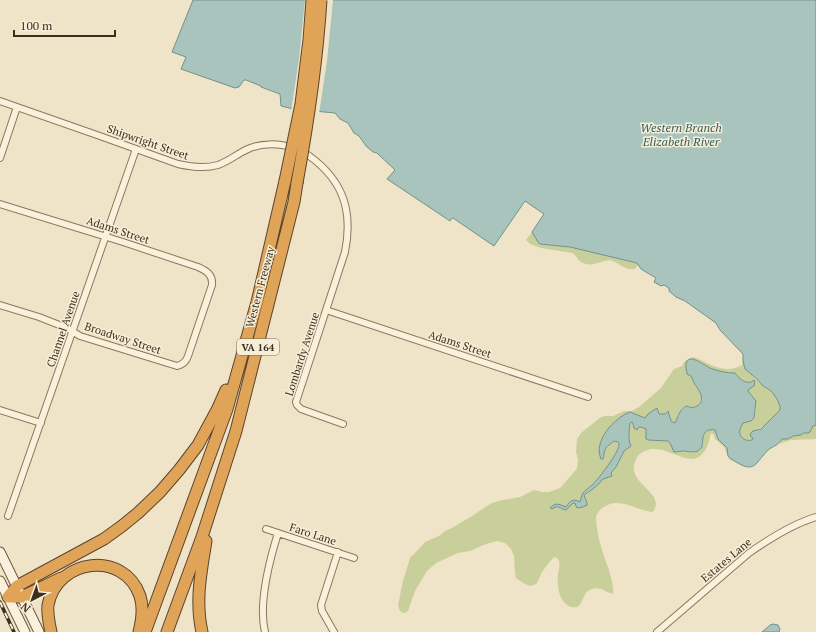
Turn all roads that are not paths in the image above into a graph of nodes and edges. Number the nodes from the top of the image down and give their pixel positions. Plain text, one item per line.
1 (312, 0) edge
2 (321, 0) edge
3 (0, 102) edge
4 (17, 107) junction
5 (136, 149) junction
6 (0, 158) edge
7 (0, 204) edge
8 (105, 236) junction
9 (0, 304) edge
10 (326, 310) junction
11 (73, 332) junction
12 (243, 351) junction
13 (189, 353) joint
14 (588, 397) dead end
15 (0, 410) edge
16 (41, 423) junction
17 (343, 424) dead end
18 (210, 515) junction
19 (8, 516) dead end
20 (816, 517) edge
21 (266, 529) dead end
22 (278, 533) junction
23 (0, 552) edge
24 (338, 552) junction
25 (354, 558) dead end
26 (65, 575) junction
27 (0, 580) edge
28 (17, 586) junction
29 (22, 597) junction
30 (6, 598) junction
31 (25, 632) edge
32 (39, 632) edge
33 (51, 632) edge
34 (139, 632) edge
35 (145, 632) edge
36 (167, 632) edge
37 (202, 632) edge
38 (265, 632) edge
39 (334, 632) edge
40 (657, 632) edge

1 - 12 highway, Western Freeway / VA 164, bridge
2 - 18 highway, Western Freeway / VA 164, bridge
3 - 4 street, Shipwright Street
4 - 5 street, Shipwright Street
4 - 6 street
5 - 8 street, Channel Avenue
5 - 10 street, Shipwright Street
7 - 8 street, Adams Street
8 - 11 street, Channel Avenue
8 - 13 street, Adams Street
9 - 11 street, Broadway Street
10 - 14 street, Adams Street
10 - 17 street, Lombardy Avenue
11 - 13 street, Broadway Street
11 - 16 street, Channel Avenue
12 - 28 highway
12 - 35 highway, Western Freeway / VA 164
15 - 16 street
16 - 19 street, Channel Avenue
18 - 36 highway, Western Freeway / VA 164
18 - 37 highway
20 - 40 street, Estates Lane
21 - 22 street, Faro Lane
22 - 24 street, Faro Lane
22 - 38 street
23 - 28 street
24 - 25 street, Faro Lane
24 - 39 street
26 - 29 highway
26 - 33 highway
26 - 34 highway
27 - 30 street
28 - 29 street
28 - 30 highway
29 - 30 highway
29 - 32 street
30 - 31 street

